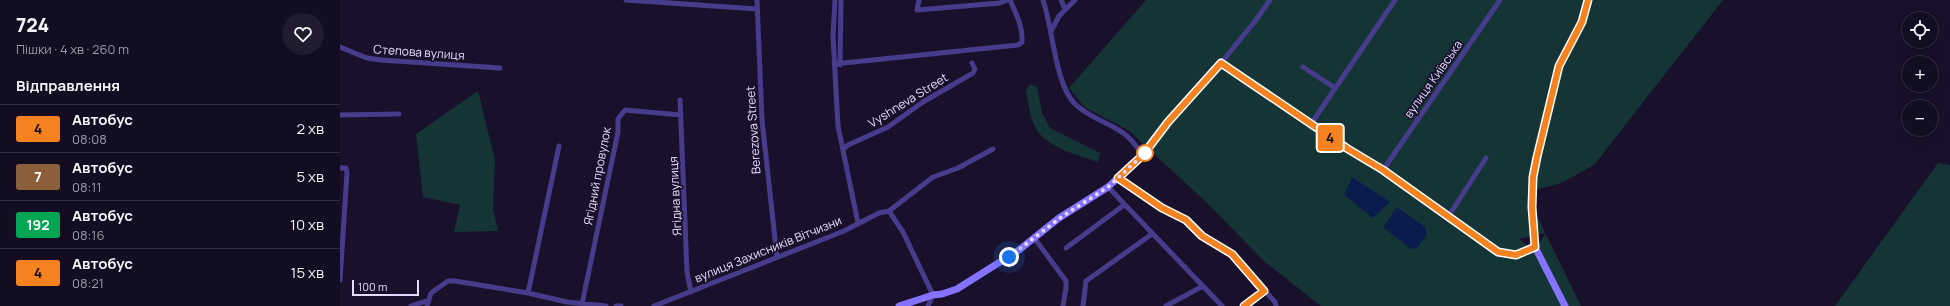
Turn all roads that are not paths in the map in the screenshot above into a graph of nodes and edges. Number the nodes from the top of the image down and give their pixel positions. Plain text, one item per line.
1 (626, 0) edge
2 (757, 0) edge
3 (835, 0) edge
4 (841, 0) edge
5 (919, 0) edge
6 (1009, 0) edge
7 (1043, 0) edge
8 (1061, 0) edge
9 (1075, 0) edge
10 (1270, 0) edge
11 (1395, 0) edge
12 (1500, 0) edge
13 (1588, 0) edge
14 (756, 9) junction
15 (1065, 9) junction
16 (1052, 30) junction
17 (340, 47) edge
18 (972, 62) dead end
19 (1221, 63) junction
20 (837, 64) junction
21 (1303, 67) dead end
22 (500, 68) dead end
23 (1335, 88) junction
24 (680, 100) dead end
25 (399, 114) dead end
26 (340, 115) edge
27 (681, 115) junction
28 (1311, 124) junction
29 (559, 146) dead end
30 (843, 149) junction
31 (994, 149) dead end
32 (1143, 155) junction
33 (1486, 158) dead end
34 (340, 168) edge
35 (1383, 170) junction
36 (1118, 178) junction
37 (1108, 187) junction
38 (1124, 205) junction
39 (889, 211) junction
40 (1448, 217) junction
41 (858, 223) junction
42 (1152, 234) junction
43 (1035, 239) junction
44 (1535, 247) junction
45 (1066, 248) dead end
46 (777, 257) junction
47 (340, 280) edge
48 (1203, 286) junction
49 (1264, 291) junction
50 (691, 292) junction
51 (528, 293) junction
52 (933, 294) junction
53 (429, 300) junction
54 (582, 304) junction
55 (411, 306) edge
56 (427, 306) edge
57 (606, 306) edge
58 (616, 306) edge
59 (621, 306) edge
60 (654, 306) edge
61 (899, 306) edge
62 (928, 306) edge
63 (1063, 306) edge
64 (1083, 306) edge
65 (1166, 306) edge
66 (1222, 306) edge
67 (1244, 306) edge
68 (1276, 306) edge
69 (1565, 306) edge

1 - 14 street
2 - 14 street, Berezova Street
3 - 20 street
4 - 20 street
5 - 6 street
6 - 20 street
7 - 16 street
8 - 15 street
9 - 15 street
10 - 19 street
11 - 23 street
12 - 35 street, вулиця Київська
13 - 44 street
14 - 46 street, Berezova Street
15 - 16 street
16 - 32 street
17 - 22 street, Степова вулиця
18 - 30 street, Vyshneva Street
19 - 28 street
19 - 32 street
20 - 30 street
21 - 23 street
23 - 28 street
24 - 27 street, Ягідна вулиця
25 - 26 street
27 - 50 street, Ягідна вулиця
27 - 54 street, Ягідний провулок
28 - 35 street
29 - 51 street
30 - 41 street
31 - 39 street, вулиця Захисників Вітчизни
32 - 36 street
33 - 40 street
34 - 47 street
35 - 40 street
36 - 37 street
36 - 49 street
37 - 38 street
37 - 43 street
38 - 42 street
38 - 45 street
39 - 41 street, вулиця Захисників Вітчизни
39 - 52 street
40 - 44 street
41 - 46 street, вулиця Захисників Вітчизни
42 - 48 street
42 - 64 street
43 - 52 street
43 - 63 street
44 - 69 street
46 - 50 street, вулиця Захисників Вітчизни
48 - 65 street
48 - 66 street
49 - 67 street
49 - 68 street
50 - 60 street, вулиця Захисників Вітчизни
51 - 53 street
51 - 54 street
52 - 61 street
52 - 62 street
53 - 55 street
53 - 56 street
54 - 57 street
58 - 59 street

